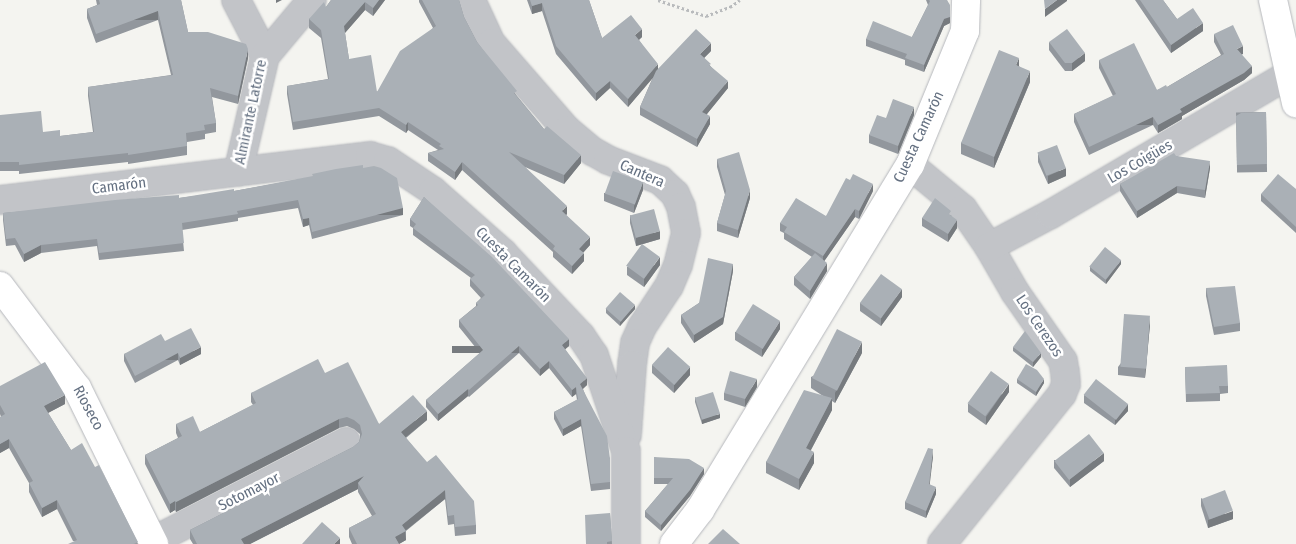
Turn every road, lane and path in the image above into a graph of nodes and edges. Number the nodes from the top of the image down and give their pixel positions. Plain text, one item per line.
1 (236, 0) edge
2 (471, 0) edge
3 (658, 0) edge
4 (740, 0) edge
5 (966, 0) edge
6 (1273, 0) edge
7 (311, 2) edge
8 (265, 56) junction
9 (1290, 74) junction
10 (1296, 102) edge
11 (910, 166) junction
12 (238, 172) junction
13 (0, 200) edge
14 (990, 247) junction
15 (0, 286) edge
16 (346, 442) dead end
17 (626, 451) junction
18 (153, 543) edge
19 (626, 544) edge
20 (674, 544) edge
21 (942, 544) edge

1 - 8 street, Almirante Latorre
2 - 17 street, Cantera
3 - 4 path
5 - 11 main road, Cuesta Camarón
6 - 9 main road
7 - 8 street
8 - 12 street, Almirante Latorre
9 - 10 main road
9 - 14 street, Los Coigües
11 - 14 street, Los Cerezos
11 - 20 main road, Cuesta Camarón
12 - 13 street, Camarón
12 - 17 street, Cuesta Camarón
14 - 21 street, Los Cerezos
15 - 18 main road, Rioseco
16 - 18 street, Sotomayor
17 - 19 street, Cuesta Camarón

